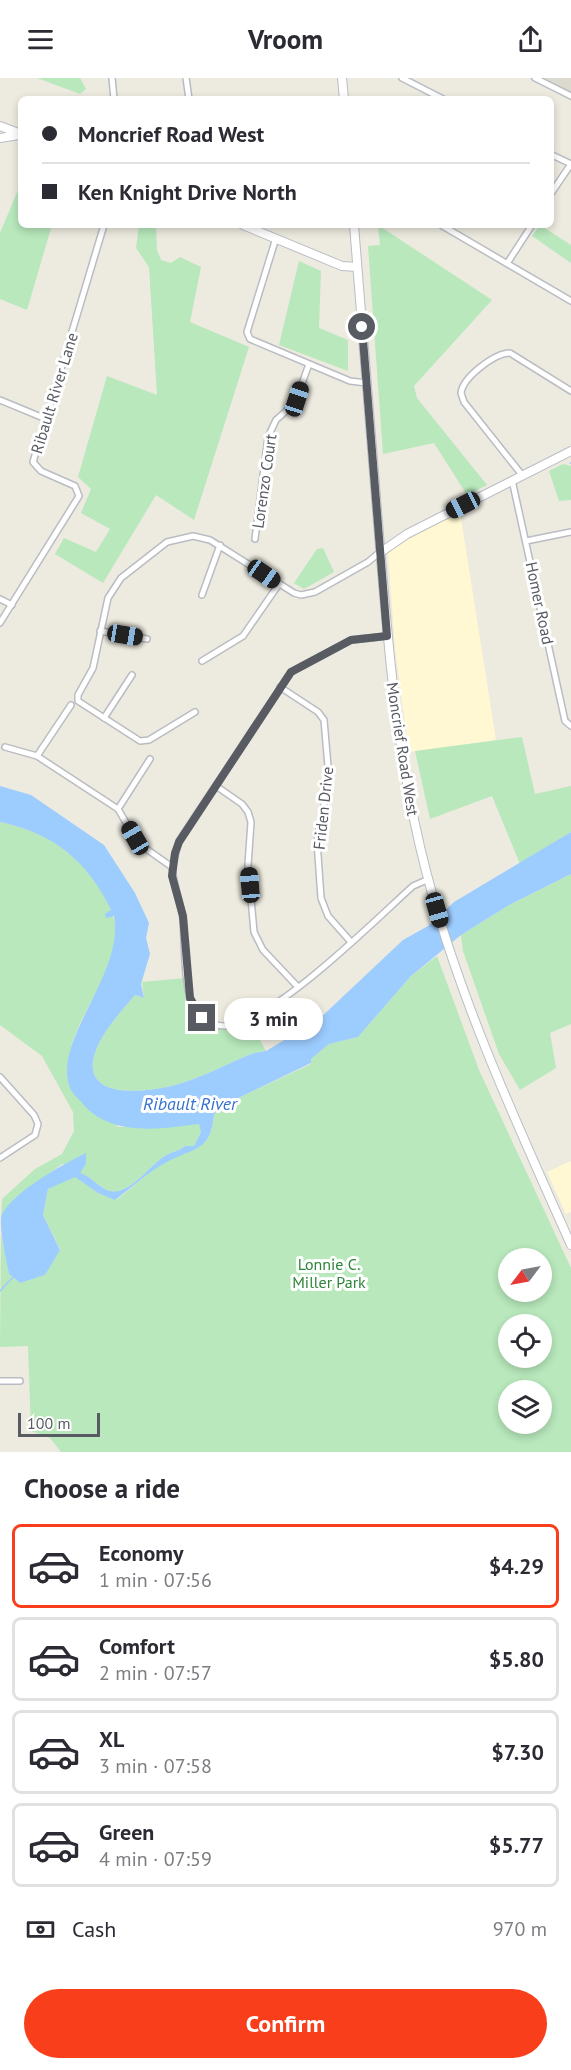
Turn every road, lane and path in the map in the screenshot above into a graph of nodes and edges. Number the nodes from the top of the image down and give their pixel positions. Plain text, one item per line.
1 (112, 78) edge
2 (186, 78) edge
3 (342, 78) edge
4 (402, 78) edge
5 (535, 78) edge
6 (114, 96) edge
7 (189, 96) edge
8 (344, 96) edge
9 (433, 96) edge
10 (571, 96) edge
11 (571, 103) edge
12 (0, 126) edge
13 (18, 134) edge
14 (18, 135) edge
15 (0, 138) edge
16 (554, 156) edge
17 (571, 164) edge
18 (554, 189) edge
19 (103, 228) edge
20 (251, 228) edge
21 (354, 228) edge
22 (447, 228) edge
23 (459, 228) edge
24 (530, 228) edge
25 (456, 233) junction
26 (276, 238) junction
27 (508, 262) junction
28 (357, 267) junction
29 (571, 301) edge
30 (309, 364) junction
31 (367, 383) junction
32 (571, 390) edge
33 (0, 400) edge
34 (46, 419) junction
35 (571, 451) edge
36 (522, 475) junction
37 (512, 480) junction
38 (571, 532) edge
39 (255, 539) dead end
40 (526, 541) junction
41 (219, 545) junction
42 (381, 552) junction
43 (279, 584) junction
44 (202, 595) dead end
45 (0, 599) edge
46 (12, 605) junction
47 (0, 622) edge
48 (100, 631) junction
49 (387, 636) junction
50 (147, 639) dead end
51 (202, 661) dead end
52 (132, 675) dead end
53 (280, 687) junction
54 (71, 705) dead end
55 (195, 712) dead end
56 (104, 718) junction
57 (569, 725) edge
58 (5, 747) dead end
59 (37, 756) junction
60 (150, 759) dead end
61 (216, 786) junction
62 (118, 809) junction
63 (172, 867) junction
64 (429, 879) junction
65 (351, 942) junction
66 (298, 987) junction
67 (0, 1077) edge
68 (0, 1158) edge
69 (571, 1245) edge
70 (0, 1381) edge
71 (20, 1381) dead end

1 - 6 street
2 - 7 street
3 - 8 main road
4 - 9 street
5 - 10 street
10 - 11 street
12 - 13 main road
14 - 15 main road
16 - 17 street
17 - 18 street
19 - 34 street, Ribault River Lane
20 - 26 main road
21 - 28 main road, Moncrief Road West
22 - 25 street
23 - 25 street
24 - 27 street
25 - 27 street
26 - 28 main road
26 - 30 street
27 - 29 street
28 - 31 main road, Moncrief Road West
30 - 31 street
30 - 39 street, Lorenzo Court
31 - 42 main road, Moncrief Road West
32 - 36 street
33 - 34 street
34 - 46 street, Ribault River Lane
35 - 36 main road
36 - 37 main road
37 - 40 street, Homer Road
37 - 42 main road
38 - 40 street
40 - 57 street, Homer Road
41 - 43 street
41 - 44 street
41 - 48 street
42 - 43 street
42 - 49 main road, Moncrief Road West
43 - 51 street
45 - 46 street
46 - 47 street, Ribault River Lane
48 - 50 street
48 - 56 street
49 - 53 street
49 - 64 main road, Moncrief Road West
52 - 56 street
53 - 61 street
53 - 65 street, Friden Drive
54 - 59 street
55 - 56 street
58 - 59 street
59 - 62 street
60 - 62 street
61 - 63 street
61 - 66 street
62 - 63 street
63 - 66 street
64 - 65 street
64 - 69 main road, Moncrief Road West
65 - 66 street
67 - 68 street
70 - 71 street

